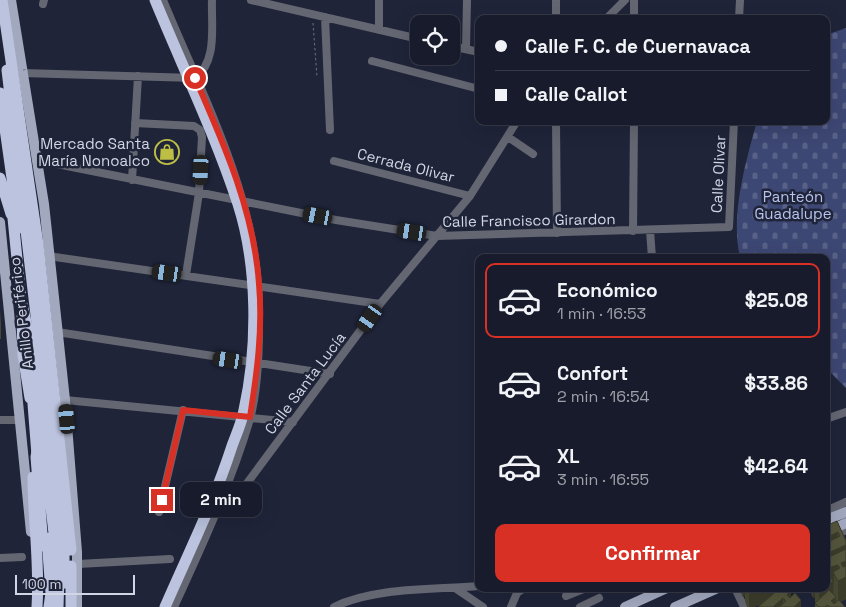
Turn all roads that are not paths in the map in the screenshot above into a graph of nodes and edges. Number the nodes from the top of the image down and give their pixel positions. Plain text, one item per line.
1 (2, 0) edge
2 (10, 0) edge
3 (155, 0) edge
4 (163, 0) edge
5 (212, 0) edge
6 (251, 0) edge
7 (295, 0) edge
8 (380, 0) edge
9 (466, 0) edge
10 (556, 0) edge
11 (625, 0) edge
12 (634, 0) edge
13 (740, 0) edge
14 (295, 10) junction
15 (556, 15) edge
16 (610, 15) edge
17 (634, 15) edge
18 (739, 15) edge
19 (0, 17) edge
20 (324, 17) junction
21 (379, 30) junction
22 (410, 37) edge
23 (460, 48) edge
24 (466, 49) junction
25 (475, 51) edge
26 (372, 61) dead end
27 (22, 73) junction
28 (138, 76) junction
29 (195, 78) junction
30 (475, 88) edge
31 (0, 93) edge
32 (135, 123) junction
33 (515, 125) edge
34 (556, 125) edge
35 (634, 125) edge
36 (734, 125) edge
37 (0, 127) edge
38 (330, 130) dead end
39 (508, 137) junction
40 (533, 154) dead end
41 (19, 160) junction
42 (38, 160) junction
43 (334, 161) dead end
44 (0, 178) edge
45 (132, 180) junction
46 (199, 193) junction
47 (470, 196) junction
48 (245, 202) junction
49 (13, 218) junction
50 (0, 222) edge
51 (729, 227) joint
52 (650, 230) junction
53 (633, 231) junction
54 (556, 233) junction
55 (437, 236) junction
56 (1, 248) edge
57 (652, 254) edge
58 (48, 256) junction
59 (186, 275) junction
60 (260, 285) junction
61 (21, 300) junction
62 (380, 304) junction
63 (57, 332) junction
64 (258, 364) junction
65 (330, 374) junction
66 (65, 400) junction
67 (183, 410) junction
68 (846, 412) edge
69 (32, 414) junction
70 (250, 417) junction
71 (830, 418) edge
72 (0, 420) edge
73 (18, 420) junction
74 (293, 422) junction
75 (239, 494) dead end
76 (846, 502) edge
77 (830, 509) edge
78 (159, 512) dead end
79 (846, 512) edge
80 (830, 518) edge
81 (846, 523) edge
82 (830, 530) edge
83 (846, 530) edge
84 (830, 538) edge
85 (22, 557) dead end
86 (0, 558) edge
87 (170, 559) dead end
88 (78, 564) junction
89 (475, 586) edge
90 (455, 588) junction
91 (518, 592) edge
92 (575, 592) edge
93 (586, 592) edge
94 (659, 592) edge
95 (709, 592) edge
96 (737, 592) edge
97 (566, 596) dead end
98 (600, 598) dead end
99 (52, 603) edge
100 (591, 605) edge
101 (33, 607) edge
102 (37, 607) edge
103 (71, 607) edge
104 (77, 607) edge
105 (165, 607) edge
106 (174, 607) edge
107 (334, 607) edge
108 (483, 607) edge
109 (510, 607) edge
110 (580, 607) edge
111 (625, 607) edge
112 (675, 607) edge
113 (744, 607) edge

1 - 103 highway, bridge
2 - 27 main road
2 - 41 highway
3 - 105 highway, bridge
4 - 29 street
5 - 29 street
6 - 14 street
7 - 14 street
8 - 21 street
9 - 24 street
10 - 15 street
11 - 16 street
12 - 17 street
13 - 18 street
14 - 20 street
19 - 41 highway, Anillo Periférico
20 - 21 street
20 - 38 street
21 - 22 street
23 - 24 street
24 - 25 street
26 - 30 street
27 - 28 street
27 - 42 main road
28 - 29 street
28 - 32 street
29 - 48 street
31 - 99 highway, Anillo Periférico
32 - 45 street
32 - 46 street
33 - 39 street, Calle Santa Lucía
34 - 54 street
35 - 53 street
36 - 51 street, Calle Olivar
37 - 49 highway
39 - 40 street
39 - 47 street, Calle Santa Lucía
41 - 99 highway, Anillo Periférico
42 - 45 street, Calle Francisco Girardon
42 - 58 main road
43 - 47 street, Cerrada Olivar
44 - 49 highway
45 - 46 street, Calle Francisco Girardon
46 - 48 street, Calle Francisco Girardon
46 - 59 street
47 - 55 street, Calle Santa Lucía
48 - 55 street, Calle Francisco Girardon
48 - 60 street
49 - 61 highway, bridge
50 - 56 main road
51 - 52 street, Calle Francisco Girardon
52 - 53 street, Calle Francisco Girardon
52 - 57 street
53 - 54 street, Calle Francisco Girardon
54 - 55 street, Calle Francisco Girardon
55 - 62 street, Calle Santa Lucía
56 - 73 main road
58 - 59 street
58 - 63 main road
59 - 60 street
60 - 62 street
60 - 64 street
61 - 69 highway, bridge
61 - 99 highway, bridge
62 - 65 street, Calle Santa Lucía
63 - 64 street
63 - 66 main road
64 - 65 street
64 - 70 street
65 - 74 street, Calle Santa Lucía
66 - 67 street
66 - 88 main road
67 - 70 street
67 - 78 street
68 - 71 street
69 - 99 highway, bridge
69 - 102 highway
70 - 74 street
70 - 106 street
72 - 73 street
73 - 101 main road
74 - 75 street, Calle Santa Lucía
76 - 77 street
79 - 80 main road
81 - 82 main road
83 - 84 street
85 - 86 street
87 - 88 street
88 - 104 main road
89 - 90 street
90 - 107 street
90 - 108 street
91 - 109 street
92 - 97 street
93 - 100 street
94 - 111 main road
95 - 112 main road
96 - 113 street
98 - 100 street
100 - 110 street

